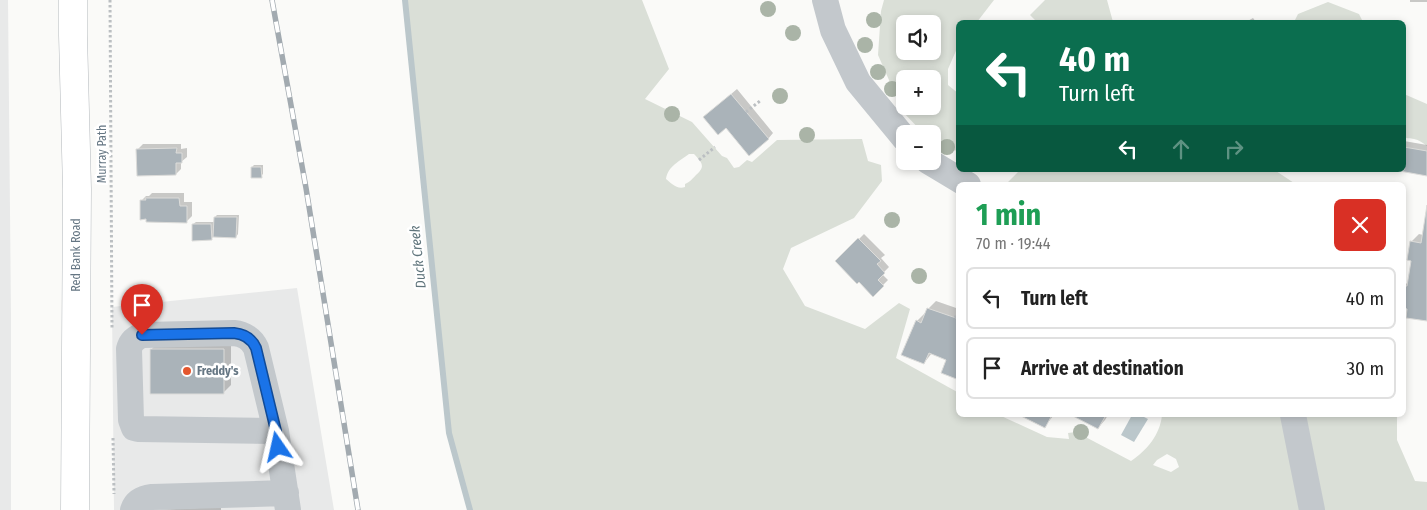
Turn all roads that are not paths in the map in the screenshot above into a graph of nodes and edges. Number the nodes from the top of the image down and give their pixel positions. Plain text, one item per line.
1 (73, 0) edge
2 (825, 0) edge
3 (896, 128) edge
4 (941, 169) edge
5 (963, 182) edge
6 (1293, 417) edge
7 (268, 431) junction
8 (287, 502) edge
9 (256, 505) edge
10 (151, 506) edge
11 (74, 510) edge
12 (214, 510) edge
13 (1312, 510) edge

1 - 11 highway, Red Bank Road
2 - 3 street
4 - 5 street
6 - 13 street
7 - 7 street
7 - 8 street
8 - 9 street
9 - 10 street
9 - 12 street

